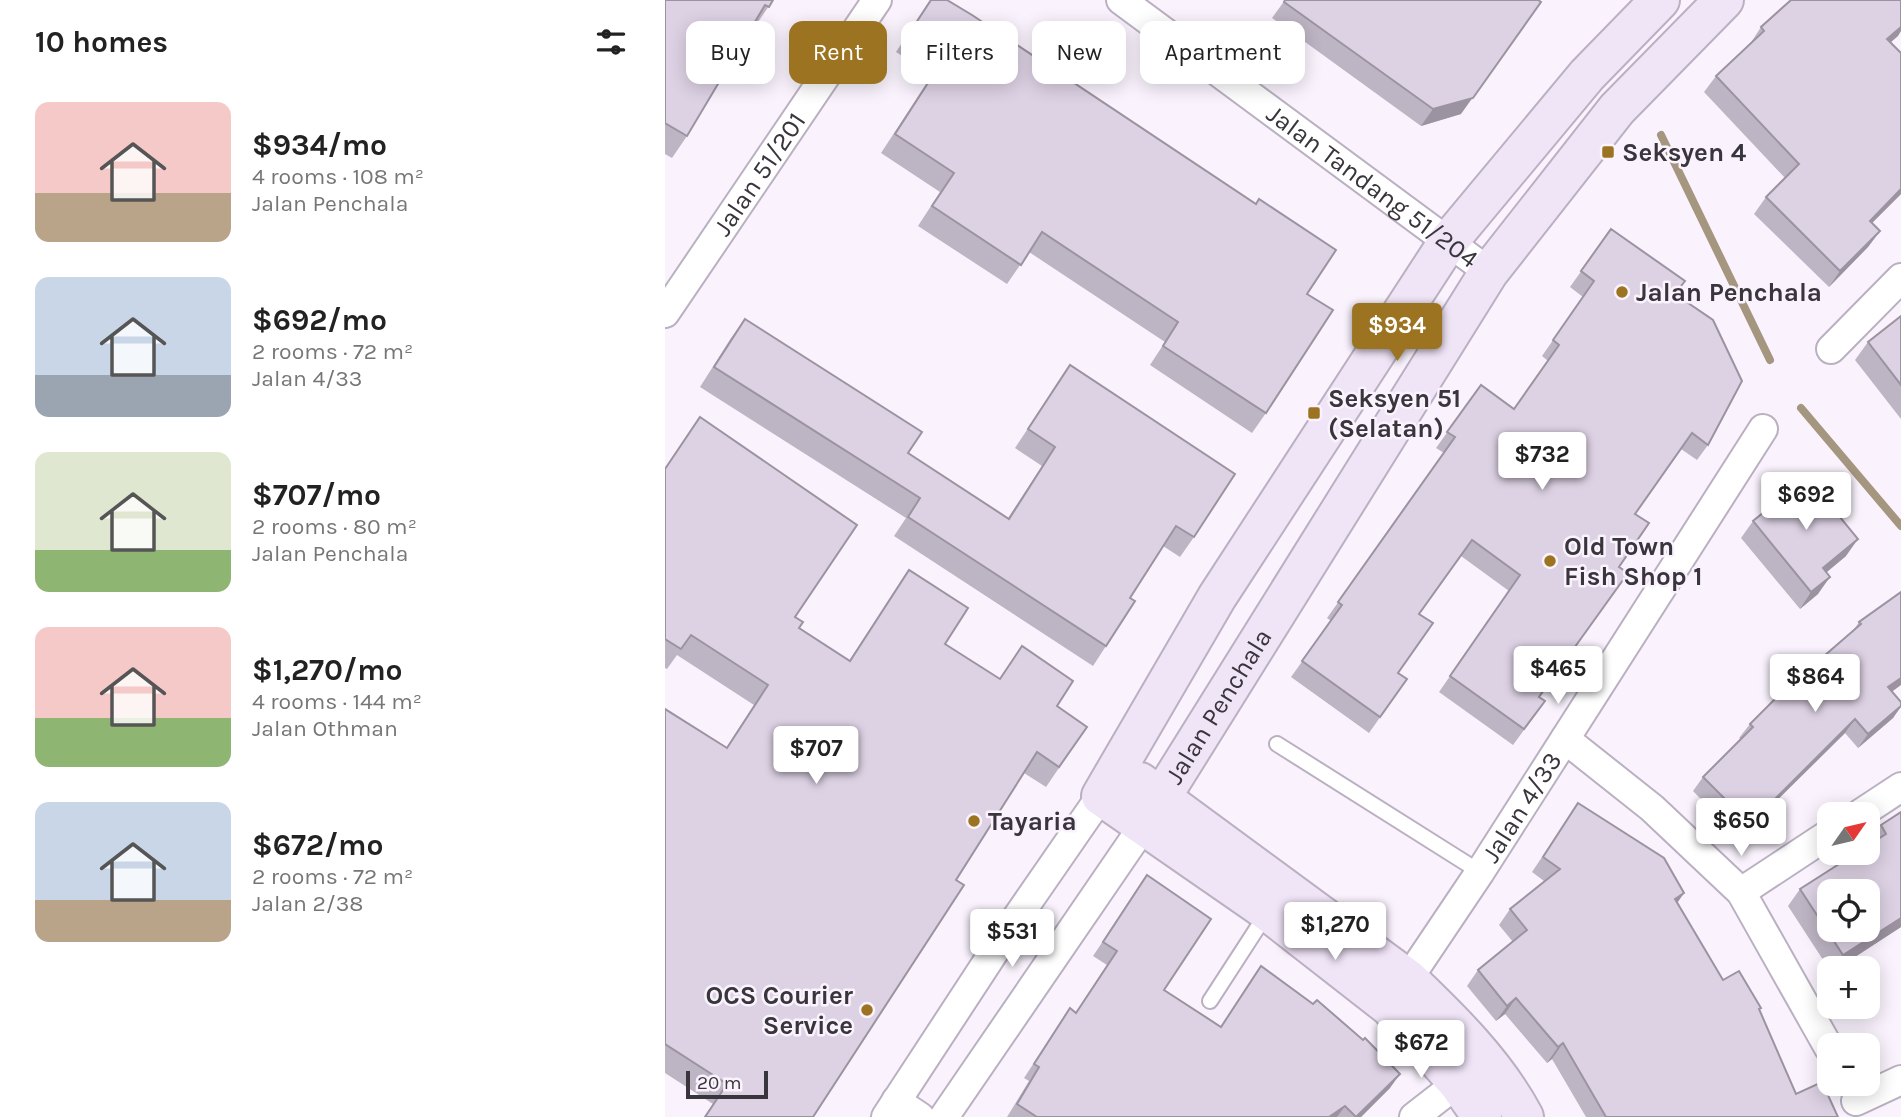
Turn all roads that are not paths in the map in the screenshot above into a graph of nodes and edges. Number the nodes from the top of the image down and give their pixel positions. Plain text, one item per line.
1 (877, 0) edge
2 (1121, 0) edge
3 (1660, 0) edge
4 (1724, 0) edge
5 (1448, 242) junction
6 (1489, 272) junction
7 (1901, 278) edge
8 (665, 313) edge
9 (1831, 349) dead end
10 (1763, 429) dead end
11 (1565, 740) junction
12 (1277, 744) dead end
13 (1110, 781) junction
14 (1901, 786) edge
15 (1878, 802) edge
16 (1153, 811) junction
17 (1817, 842) edge
18 (1480, 872) junction
19 (1741, 892) junction
20 (1267, 911) junction
21 (1399, 993) junction
22 (1210, 1001) dead end
23 (1821, 1033) edge
24 (1472, 1072) junction
25 (1901, 1080) edge
26 (1855, 1100) edge
27 (891, 1109) edge
28 (920, 1117) edge
29 (944, 1117) edge
30 (1414, 1117) edge
31 (1482, 1117) edge
32 (1524, 1117) edge

1 - 8 street, Jalan 51/201
2 - 5 street, Jalan Tandang 51/204
3 - 5 main road, Jalan Penchala
4 - 6 main road, Jalan Penchala
5 - 6 street, Jalan Tandang 51/204
5 - 13 main road, Jalan Penchala
6 - 16 main road, Jalan Penchala
7 - 9 street
10 - 11 street, Jalan 4/33
11 - 18 street, Jalan 4/33
11 - 19 street
12 - 18 lane
13 - 16 main road
13 - 27 street, Jalan Penchala
14 - 15 street
16 - 20 main road
16 - 21 main road
16 - 29 street, Jalan Penchala
17 - 19 street
18 - 21 street, Jalan 4/33
19 - 23 street
20 - 21 main road
20 - 22 lane
21 - 24 main road
24 - 30 street
24 - 31 main road
24 - 32 main road
25 - 26 street
27 - 28 street

